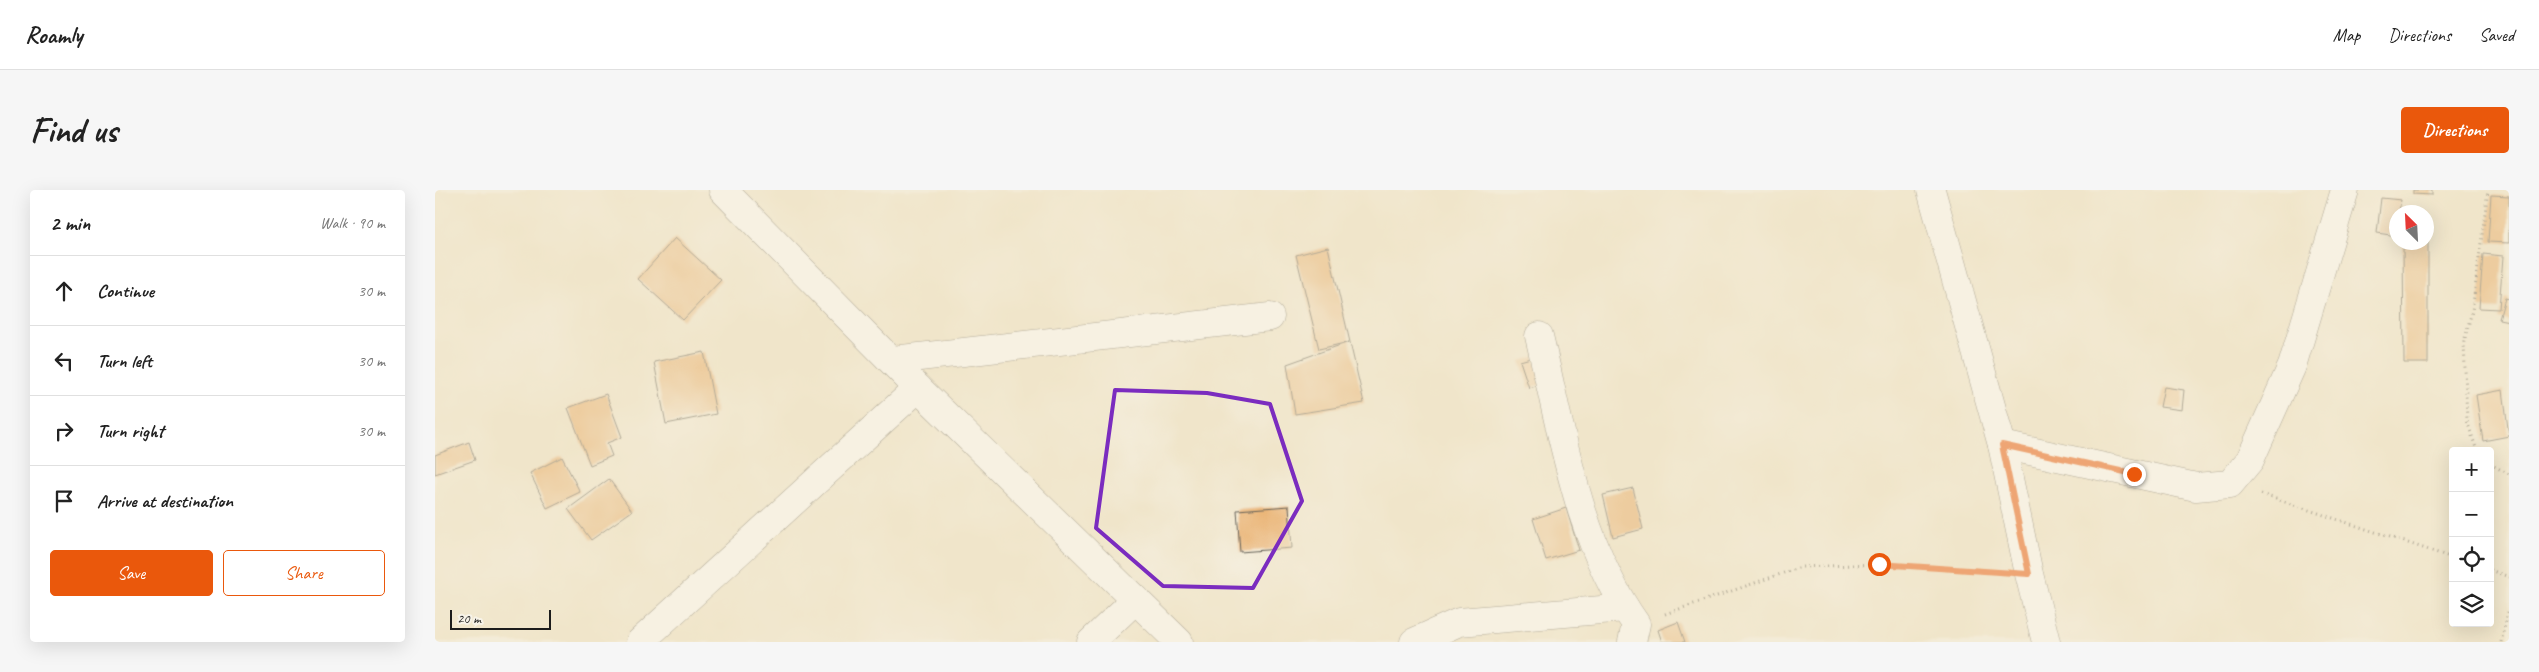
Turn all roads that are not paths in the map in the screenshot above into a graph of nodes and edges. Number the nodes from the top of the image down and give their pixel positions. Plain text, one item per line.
1 (723, 190) edge
2 (1931, 190) edge
3 (2345, 190) edge
4 (1271, 317) dead end
5 (1539, 336) dead end
6 (893, 360) junction
7 (919, 388) junction
8 (2002, 445) junction
9 (1136, 599) junction
10 (1631, 625) edge
11 (640, 642) edge
12 (1091, 642) edge
13 (1179, 642) edge
14 (1414, 642) edge
15 (2046, 642) edge

1 - 6 street
2 - 8 street
3 - 8 street
4 - 6 street
5 - 10 street
6 - 7 street
7 - 9 street
7 - 11 street
8 - 15 street
9 - 12 street
9 - 13 street
10 - 14 street

